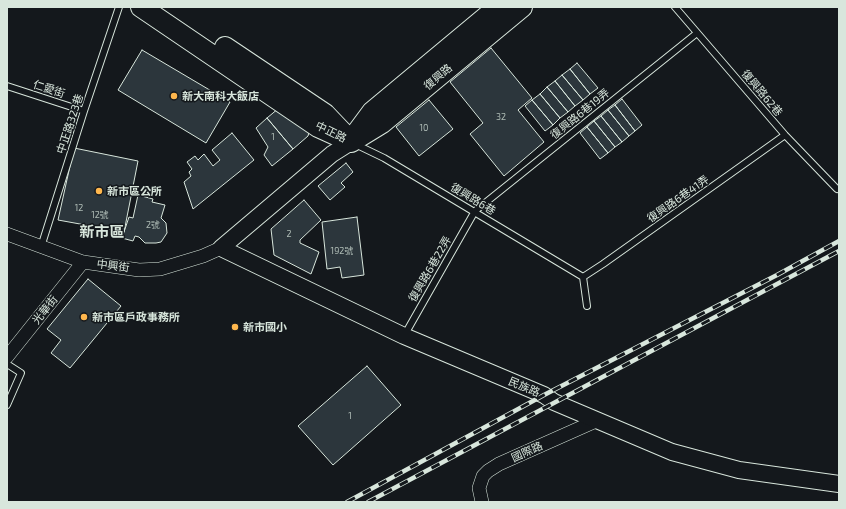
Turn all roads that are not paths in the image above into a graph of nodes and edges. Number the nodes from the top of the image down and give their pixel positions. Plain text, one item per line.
1 (119, 7) edge
2 (141, 7) edge
3 (165, 7) edge
4 (498, 7) edge
5 (522, 7) edge
6 (675, 7) edge
7 (697, 32) junction
8 (7, 86) edge
9 (84, 111) junction
10 (785, 136) junction
11 (350, 142) junction
12 (837, 189) dead end
13 (475, 211) junction
14 (7, 234) edge
15 (41, 247) junction
16 (221, 248) junction
17 (83, 262) junction
18 (583, 277) junction
19 (587, 306) dead end
20 (404, 336) junction
21 (7, 358) edge
22 (7, 405) edge
23 (598, 420) junction
24 (839, 484) edge
25 (482, 502) edge

1 - 9 lane, 中正路323巷
2 - 11 main road, 中正路
3 - 11 main road, 中正路
4 - 11 main road, 復興路
5 - 11 main road, 復興路
6 - 7 lane, 復興路62巷
7 - 10 lane, 復興路62巷
7 - 13 lane, 復興路6巷19弄
8 - 9 lane, 仁愛街
9 - 15 lane, 中正路323巷
10 - 12 lane, 復興路62巷
10 - 18 lane, 復興路6巷41弄
11 - 13 lane, 復興路6巷
11 - 16 street, 復興路
13 - 18 lane, 復興路6巷
13 - 20 lane, 復興路6巷22弄
14 - 15 street, 中興街
15 - 17 street, 中興街
16 - 17 street, 中興街
16 - 20 street, 民族路
17 - 21 street, 光華街
18 - 19 lane
20 - 23 street, 民族路
21 - 22 lane
23 - 24 street, 民族路
23 - 25 street, 國際路

